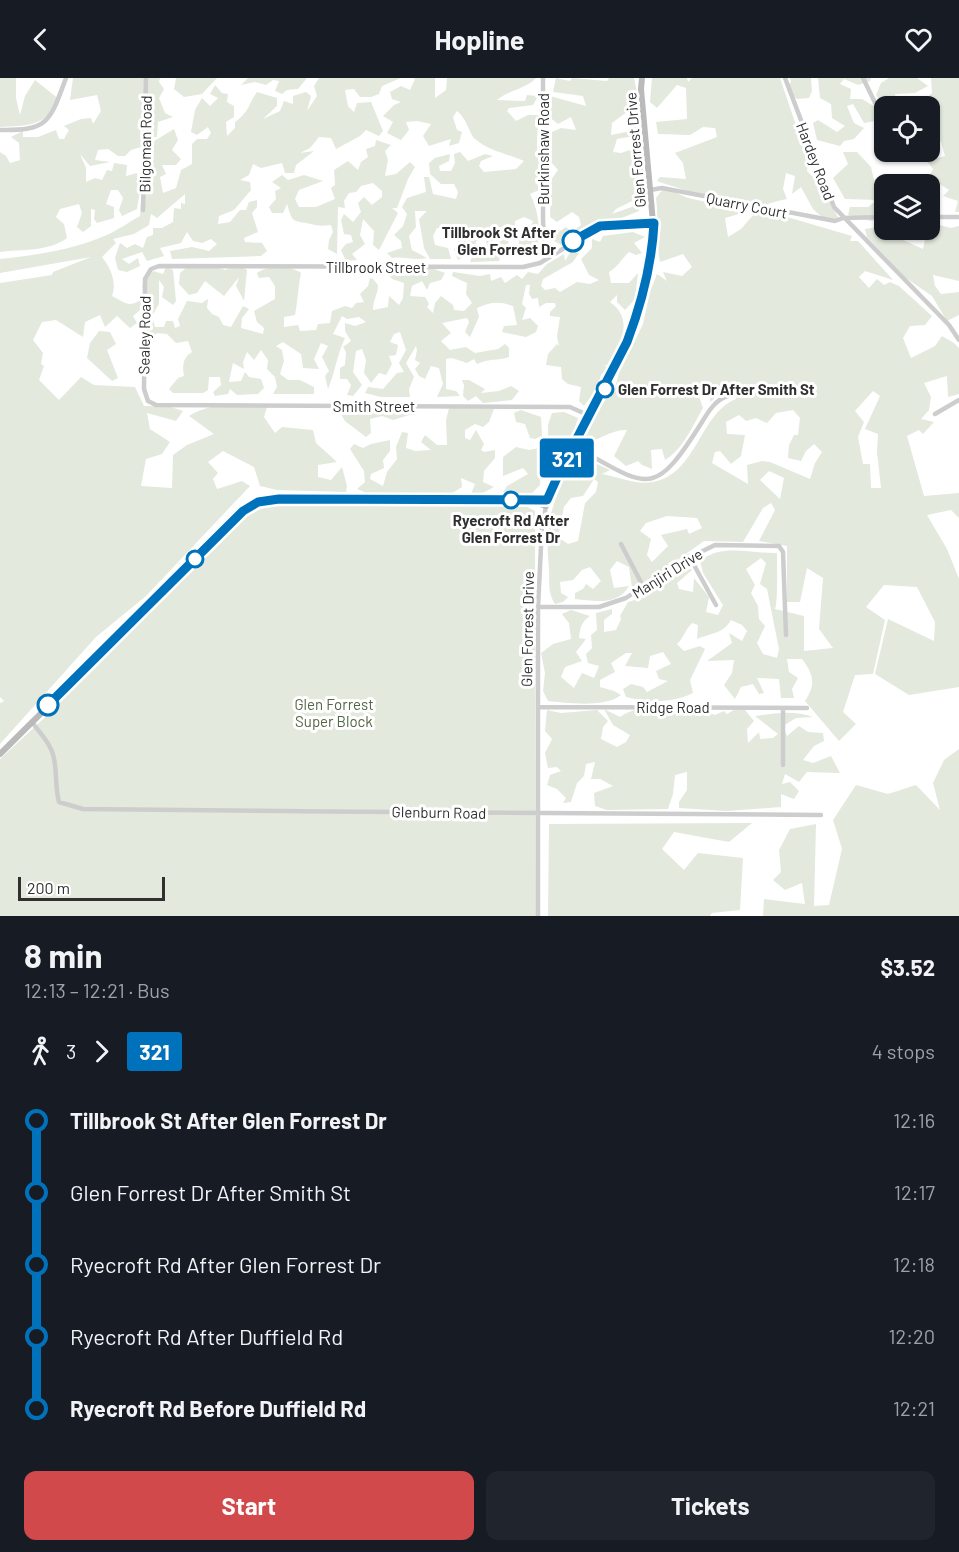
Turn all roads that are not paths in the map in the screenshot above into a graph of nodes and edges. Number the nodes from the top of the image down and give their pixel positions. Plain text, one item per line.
1 (66, 78) edge
2 (146, 78) edge
3 (543, 78) edge
4 (642, 78) edge
5 (785, 78) edge
6 (863, 78) edge
7 (874, 101) edge
8 (0, 130) edge
9 (651, 190) junction
10 (143, 210) dead end
11 (874, 217) edge
12 (940, 217) edge
13 (959, 217) edge
14 (843, 218) junction
15 (654, 223) junction
16 (551, 255) junction
17 (159, 266) joint
18 (959, 340) edge
19 (728, 396) dead end
20 (959, 400) edge
21 (156, 405) joint
22 (936, 414) dead end
23 (590, 417) junction
24 (574, 446) junction
25 (546, 503) junction
26 (621, 544) dead end
27 (689, 556) junction
28 (644, 588) junction
29 (716, 605) dead end
30 (538, 607) junction
31 (786, 634) dead end
32 (538, 707) junction
33 (783, 708) junction
34 (807, 708) dead end
35 (32, 722) junction
36 (0, 754) edge
37 (783, 765) dead end
38 (539, 815) junction
39 (821, 815) dead end
40 (538, 916) edge

1 - 8 street
2 - 10 street, Bilgoman Road
3 - 16 street, Burkinshaw Road
4 - 9 street, Glen Forrest Drive
5 - 14 street, Hardey Road
6 - 7 street
9 - 14 street, Quarry Court
9 - 15 street, Glen Forrest Drive
11 - 14 street, Quarry Court
12 - 13 street
14 - 18 street, Hardey Road
15 - 16 street, Tillbrook Street
15 - 23 street, Glen Forrest Drive
16 - 17 street, Tillbrook Street
17 - 21 street, Sealey Road
19 - 24 street
20 - 22 street
21 - 23 street, Smith Street
23 - 24 street, Glen Forrest Drive
24 - 25 street, Glen Forrest Drive
25 - 30 street, Glen Forrest Drive
25 - 35 street
26 - 28 street
27 - 28 street, Manjiri Drive
27 - 29 street
27 - 31 street, Manjiri Drive
28 - 30 street, Manjiri Drive
30 - 32 street, Glen Forrest Drive
32 - 33 street, Ridge Road
32 - 38 street, Glen Forrest Drive
33 - 34 street, Ridge Road
33 - 37 street
35 - 36 street
35 - 38 street, Glenburn Road
38 - 39 street, Glenburn Road
38 - 40 street, Glen Forrest Drive

